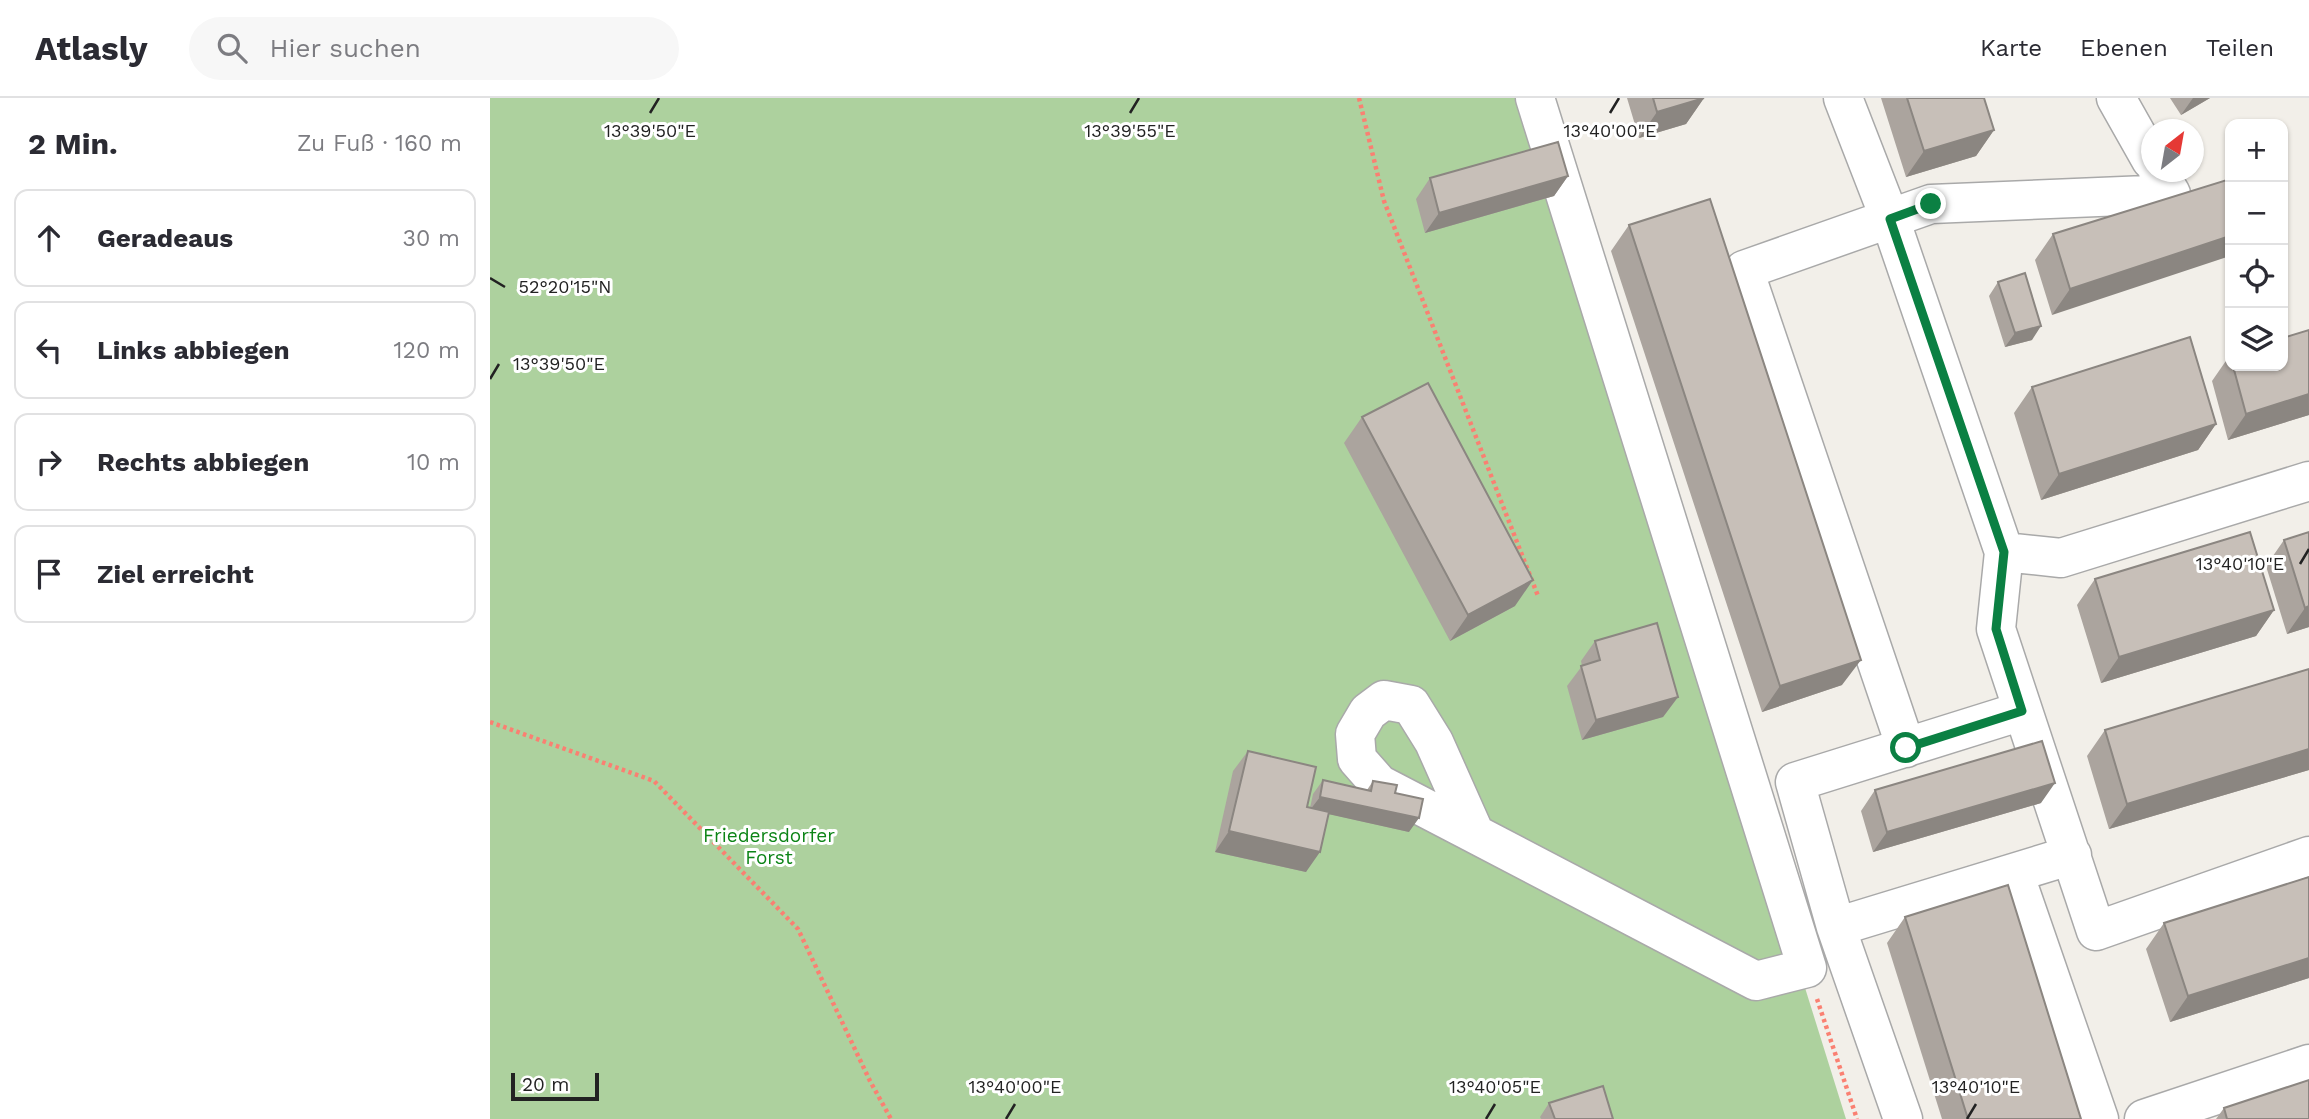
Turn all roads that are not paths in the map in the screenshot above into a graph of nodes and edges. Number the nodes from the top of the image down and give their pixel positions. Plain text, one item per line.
1 (1535, 98) edge
2 (1843, 98) edge
3 (2116, 98) edge
4 (2141, 142) edge
5 (2164, 182) edge
6 (1890, 219) junction
7 (2309, 481) edge
8 (2004, 552) junction
9 (2022, 711) junction
10 (1906, 748) junction
11 (1475, 834) dead end
12 (2072, 855) junction
13 (2309, 856) edge
14 (2014, 873) junction
15 (1836, 927) junction
16 (2309, 1064) edge
17 (1903, 1119) edge
18 (2099, 1119) edge
19 (2144, 1119) edge

1 - 11 lane
2 - 6 lane
3 - 4 lane
5 - 6 lane
6 - 8 lane
6 - 10 lane
7 - 8 lane
8 - 9 lane
9 - 10 lane
9 - 12 lane
10 - 15 lane
12 - 13 lane
12 - 14 lane
14 - 15 lane
14 - 18 lane
15 - 17 lane
16 - 19 lane

